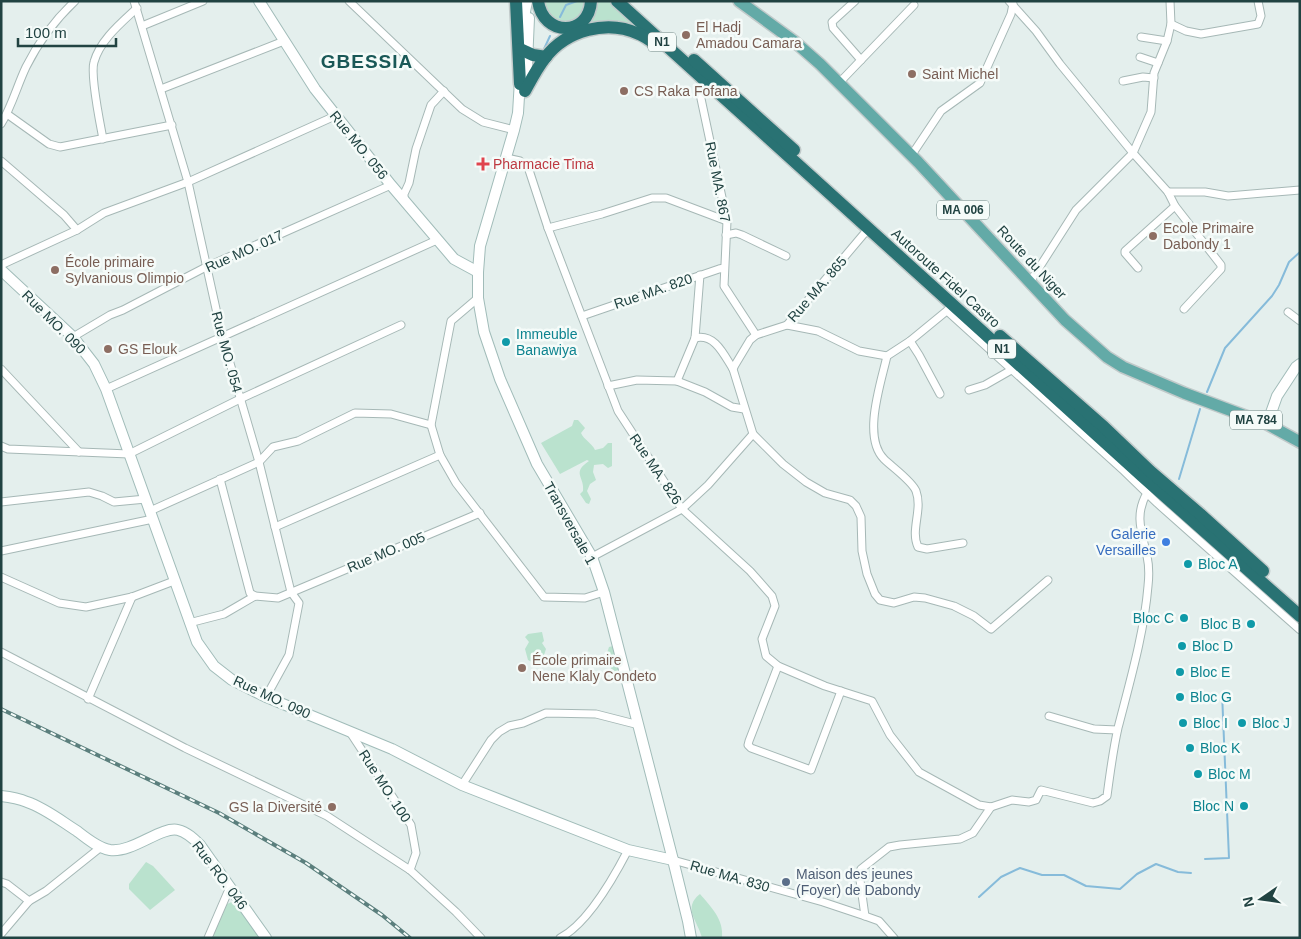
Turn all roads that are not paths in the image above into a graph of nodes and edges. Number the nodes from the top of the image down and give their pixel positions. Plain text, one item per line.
1 (75, 1) edge
2 (203, 1) edge
3 (259, 1) edge
4 (349, 1) edge
5 (516, 1) edge
6 (527, 1) edge
7 (533, 1) edge
8 (538, 1) edge
9 (592, 1) edge
10 (617, 1) edge
11 (629, 1) edge
12 (739, 1) edge
13 (855, 1) edge
14 (1170, 1) edge
15 (1258, 1) edge
16 (1012, 3) edge
17 (136, 5) edge
18 (914, 5) dead end
19 (1171, 24) junction
20 (142, 26) junction
21 (1141, 37) dead end
22 (284, 41) junction
23 (1167, 41) junction
24 (524, 51) junction
25 (1140, 56) dead end
26 (546, 57) junction
27 (681, 59) junction
28 (861, 60) junction
29 (1158, 62) junction
30 (1154, 78) junction
31 (1123, 81) dead end
32 (706, 82) junction
33 (839, 83) junction
34 (522, 87) junction
35 (161, 89) junction
36 (444, 91) junction
37 (7, 114) junction
38 (336, 116) junction
39 (1, 124) edge
40 (172, 125) junction
41 (514, 130) junction
42 (103, 139) junction
43 (1133, 153) junction
44 (912, 156) junction
45 (506, 158) junction
46 (1, 161) edge
47 (188, 182) junction
48 (391, 185) junction
49 (1300, 190) edge
50 (1168, 192) junction
51 (404, 200) junction
52 (1175, 206) junction
53 (727, 221) junction
54 (548, 228) junction
55 (868, 229) junction
56 (77, 230) junction
57 (726, 235) junction
58 (437, 240) junction
59 (786, 256) dead end
60 (1, 266) edge
61 (206, 267) junction
62 (724, 268) junction
63 (1138, 268) dead end
64 (1, 270) edge
65 (478, 272) junction
66 (700, 275) junction
67 (1030, 282) junction
68 (478, 298) junction
69 (950, 308) junction
70 (1184, 309) dead end
71 (1288, 312) dead end
72 (582, 316) junction
73 (1300, 321) edge
74 (402, 325) dead end
75 (787, 325) junction
76 (756, 335) junction
77 (222, 336) junction
78 (73, 337) junction
79 (695, 338) junction
80 (910, 341) junction
81 (887, 356) junction
82 (1300, 364) edge
83 (1, 369) edge
84 (733, 369) junction
85 (1013, 369) junction
86 (677, 381) junction
87 (608, 386) junction
88 (106, 389) junction
89 (969, 390) dead end
90 (940, 394) dead end
91 (240, 399) junction
92 (1210, 403) joint
93 (744, 409) junction
94 (1267, 424) junction
95 (431, 425) junction
96 (753, 434) junction
97 (1300, 442) edge
98 (1, 446) edge
99 (79, 452) junction
100 (129, 454) junction
101 (440, 455) junction
102 (259, 462) junction
103 (220, 479) junction
104 (1147, 493) junction
105 (146, 499) junction
106 (1, 502) edge
107 (682, 509) junction
108 (480, 513) junction
109 (152, 515) junction
110 (275, 527) junction
111 (962, 543) dead end
112 (1, 550) edge
113 (592, 557) junction
114 (1, 577) edge
115 (1048, 580) dead end
116 (174, 581) junction
117 (291, 592) junction
118 (604, 592) junction
119 (255, 596) junction
120 (132, 597) junction
121 (1300, 605) edge
122 (1300, 616) edge
123 (189, 623) junction
124 (1300, 630) edge
125 (1, 652) edge
126 (778, 666) junction
127 (841, 691) junction
128 (266, 697) junction
129 (88, 699) junction
130 (1049, 716) dead end
131 (639, 725) junction
132 (1117, 730) junction
133 (350, 732) junction
134 (462, 785) junction
135 (1, 796) edge
136 (991, 807) junction
137 (101, 847) junction
138 (628, 850) junction
139 (673, 860) junction
140 (410, 870) junction
141 (1, 882) edge
142 (230, 887) junction
143 (28, 901) junction
144 (865, 916) junction
145 (1, 934) edge
146 (208, 938) edge
147 (266, 938) edge
148 (481, 938) edge
149 (560, 938) edge
150 (690, 938) edge
151 (894, 938) edge

1 - 37 street
2 - 20 street
3 - 22 street, Rue MO. 056
4 - 36 street
5 - 34 highway
6 - 24 street, Transversale 1
7 - 24 street, Transversale 1
8 - 9 highway
10 - 27 highway, Autoroute Fidel Castro / N1
11 - 121 highway, Autoroute Fidel Castro / N1
12 - 33 main road, Route du Niger / MA 006
13 - 28 street
14 - 19 street
15 - 19 street
16 - 43 street
16 - 44 street
17 - 20 street, Rue MO. 054
17 - 42 street
18 - 28 street
19 - 23 street
20 - 35 street, Rue MO. 054
21 - 23 street
22 - 35 street
22 - 38 street, Rue MO. 056
23 - 29 street
24 - 26 highway
24 - 34 street, Transversale 1
25 - 29 street
26 - 27 highway
26 - 34 highway
27 - 32 highway, Autoroute Fidel Castro / N1
28 - 33 street
29 - 30 street
30 - 31 street
30 - 43 street
32 - 53 street, Rue MA. 867
32 - 55 highway, Autoroute Fidel Castro / N1
33 - 44 main road, Route du Niger / MA 006
34 - 41 street, Transversale 1
35 - 40 street, Rue MO. 054
36 - 41 street
36 - 51 street
37 - 39 street
37 - 42 street
38 - 47 street
38 - 48 street, Rue MO. 056
40 - 42 street
40 - 47 street, Rue MO. 054
41 - 45 street, Transversale 1
43 - 50 street
43 - 67 street
44 - 67 main road, Route du Niger / MA 006
45 - 54 street, Rue MA. 826
45 - 65 street, Transversale 1
46 - 56 street
47 - 56 street
47 - 61 street, Rue MO. 054
48 - 51 street, Rue MO. 056
48 - 61 street, Rue MO. 017
49 - 50 street
50 - 52 street
51 - 58 street, Rue MO. 056
52 - 63 street
52 - 70 street
53 - 54 street
53 - 57 street, Rue MA. 867
54 - 72 street, Rue MA. 826
55 - 69 highway, Autoroute Fidel Castro / N1
55 - 75 street, Rue MA. 865
56 - 60 street
57 - 59 street
57 - 62 street, Rue MA. 867
58 - 65 street, Rue MO. 056
58 - 77 street
61 - 77 street, Rue MO. 054
61 - 78 street, Rue MO. 017
62 - 66 street, Rue MA. 820
62 - 76 street, Rue MA. 867
64 - 78 street, Rue MO. 090
65 - 68 street, Transversale 1
66 - 72 street, Rue MA. 820
66 - 79 street
67 - 92 main road, Route du Niger / MA 006
68 - 95 street
68 - 113 street, Transversale 1
69 - 80 street
69 - 85 street
69 - 122 highway, Autoroute Fidel Castro / N1
71 - 73 street
72 - 87 street, Rue MA. 826
74 - 91 street
75 - 76 street, Rue MA. 865
75 - 81 street
76 - 84 street
77 - 88 street
77 - 91 street, Rue MO. 054
78 - 88 street, Rue MO. 090
79 - 84 street
79 - 86 street
80 - 81 street
80 - 90 street
81 - 111 street
82 - 94 street
83 - 99 street
84 - 93 street
85 - 89 street
85 - 104 street
86 - 87 street
86 - 93 street
87 - 107 street, Rue MA. 826
88 - 100 street, Rue MO. 090
91 - 100 street
91 - 102 street, Rue MO. 054
92 - 94 main road, Route du Niger / MA 784
93 - 96 street
94 - 97 main road, Route du Niger / MA 784
95 - 101 street
95 - 102 street
96 - 107 street
96 - 115 street
98 - 99 street
99 - 100 street
100 - 105 street, Rue MO. 090
101 - 108 street
101 - 110 street
102 - 103 street
102 - 110 street, Rue MO. 054
103 - 109 street
103 - 119 street
104 - 124 street
104 - 132 street
105 - 106 street
105 - 109 street, Rue MO. 090
107 - 113 street
107 - 126 street, Rue MA. 826
108 - 117 street, Rue MO. 005
108 - 118 street
109 - 112 street
109 - 116 street, Rue MO. 090
110 - 117 street, Rue MO. 054
113 - 118 street, Transversale 1
114 - 120 street
116 - 120 street
116 - 123 street, Rue MO. 090
117 - 119 street, Rue MO. 005
117 - 128 street, Rue MO. 054
118 - 131 street, Transversale 1
119 - 123 street
120 - 129 street
123 - 128 street, Rue MO. 090
125 - 129 street
126 - 127 street
126 - 127 street
127 - 136 street
128 - 133 street, Rue MO. 090
129 - 140 street
130 - 132 street
131 - 134 street
131 - 139 street, Transversale 1
132 - 136 street
133 - 134 street, Rue MO. 090
133 - 140 street, Rue MO. 100
134 - 138 street, Rue MO. 090
135 - 137 street
136 - 144 street
137 - 142 street, Rue RO. 046
137 - 143 street
138 - 139 street, Rue MO. 090
138 - 149 street
139 - 144 street, Rue MA. 830
139 - 150 street, Transversale 1
140 - 148 street
141 - 143 street
142 - 146 street
142 - 147 street, Rue RO. 046
143 - 145 street
144 - 151 street, Rue MA. 830

